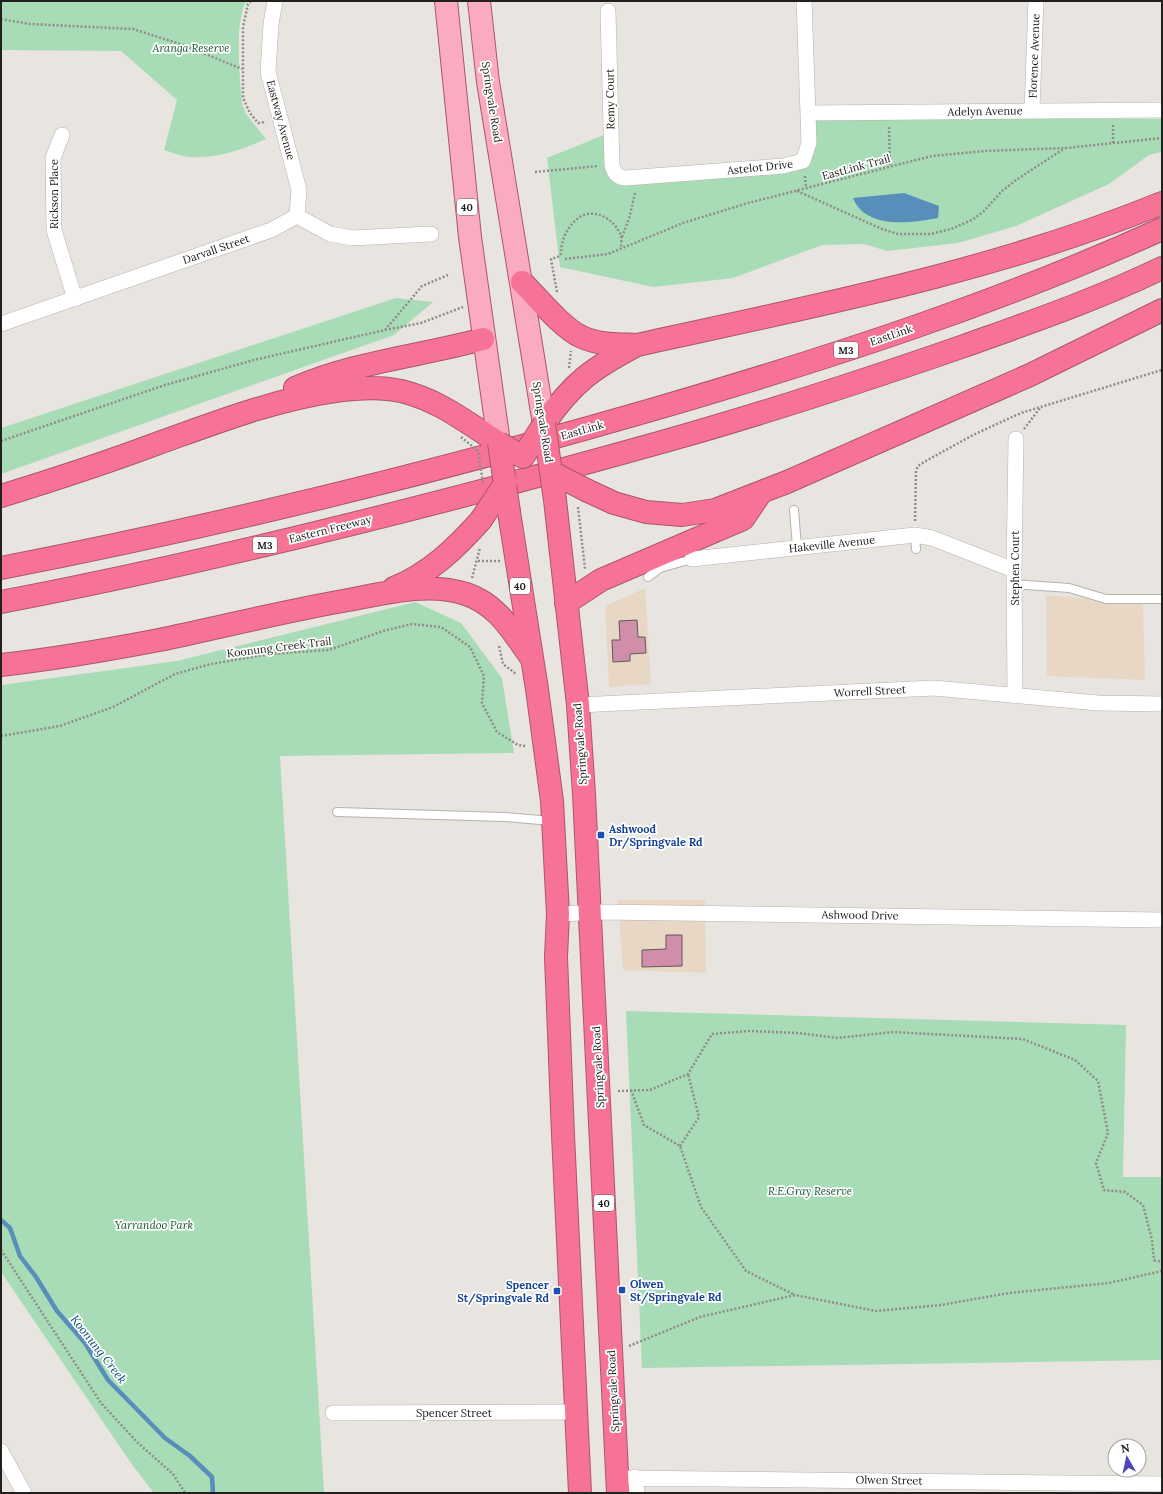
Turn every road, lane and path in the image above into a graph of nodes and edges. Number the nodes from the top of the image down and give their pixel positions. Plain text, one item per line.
1 (251, 1) edge
2 (275, 1) edge
3 (446, 1) edge
4 (479, 1) edge
5 (804, 1) edge
6 (1036, 1) edge
7 (608, 10) dead end
8 (1, 19) edge
9 (242, 69) junction
10 (1032, 110) junction
11 (1162, 110) edge
12 (889, 112) junction
13 (808, 113) junction
14 (280, 119) junction
15 (62, 135) dead end
16 (1162, 138) edge
17 (1066, 148) junction
18 (612, 165) junction
19 (890, 166) junction
20 (535, 172) dead end
21 (626, 178) junction
22 (796, 191) junction
23 (1162, 202) edge
24 (297, 216) junction
25 (1162, 229) edge
26 (431, 234) dead end
27 (622, 237) junction
28 (621, 248) junction
29 (565, 259) dead end
30 (1162, 268) edge
31 (448, 275) dead end
32 (522, 282) junction
33 (560, 298) dead end
34 (76, 299) junction
35 (478, 305) junction
36 (1162, 310) edge
37 (1, 324) edge
38 (385, 330) junction
39 (483, 338) junction
40 (637, 345) junction
41 (1044, 405) dead end
42 (236, 416) junction
43 (546, 417) junction
44 (484, 435) junction
45 (1016, 439) joint
46 (1, 441) edge
47 (522, 452) junction
48 (551, 472) junction
49 (506, 482) junction
50 (483, 486) dead end
51 (760, 494) junction
52 (1, 496) edge
53 (583, 496) junction
54 (794, 510) dead end
55 (797, 548) junction
56 (692, 559) joint
57 (1, 568) edge
58 (585, 570) dead end
59 (648, 577) dead end
60 (1014, 577) junction
61 (374, 595) junction
62 (1162, 599) edge
63 (1, 602) edge
64 (566, 603) junction
65 (533, 660) junction
66 (1, 665) edge
67 (1015, 696) junction
68 (1162, 704) edge
69 (578, 705) junction
70 (1, 736) edge
71 (518, 746) dead end
72 (338, 812) dead end
73 (553, 821) junction
74 (590, 912) junction
75 (558, 914) junction
76 (1162, 920) edge
77 (688, 1074) junction
78 (631, 1090) junction
79 (618, 1091) dead end
80 (680, 1146) junction
81 (1, 1250) edge
82 (1162, 1262) edge
83 (1162, 1271) edge
84 (796, 1295) junction
85 (631, 1345) dead end
86 (576, 1412) junction
87 (333, 1413) dead end
88 (1, 1451) edge
89 (623, 1483) edge
90 (1162, 1484) edge
91 (24, 1493) edge
92 (185, 1493) edge
93 (580, 1493) edge
94 (637, 1493) edge

1 - 9 path
2 - 14 street, Eastway Avenue
3 - 35 main road, 40
4 - 32 main road, Springvale Road / 40
5 - 13 street, Astelot Drive
6 - 10 street, Florence Avenue
7 - 18 street, Remy Court
8 - 9 path
9 - 14 path
10 - 11 street, Adelyn Avenue
10 - 12 street, Adelyn Avenue
12 - 13 street, Adelyn Avenue
12 - 19 path
13 - 21 street, Astelot Drive
14 - 24 street, Eastway Avenue
15 - 34 street, Rickson Place
16 - 17 path, EastLink Trail
17 - 19 path, EastLink Trail
17 - 22 path
18 - 20 path
18 - 21 street
19 - 22 path, EastLink Trail
21 - 27 path
22 - 28 path, EastLink Trail
23 - 40 highway
24 - 26 street
24 - 34 street, Darvall Street
25 - 47 highway, EastLink / M3
27 - 28 path
27 - 33 path
28 - 29 path, EastLink Trail
30 - 63 highway, Eastern Freeway / M3
31 - 38 path
32 - 40 highway
32 - 43 main road, Springvale Road / 40
34 - 37 street, Darvall Street
35 - 38 path
35 - 39 main road, 40
36 - 51 highway
38 - 46 path
39 - 42 highway
39 - 44 main road, 40
40 - 43 highway
41 - 45 path
42 - 44 highway
42 - 52 highway
43 - 47 highway, bridge
43 - 48 highway, Springvale Road / 40, bridge
44 - 47 highway, bridge
44 - 49 highway, 40, bridge
44 - 50 path, bridge
45 - 60 street, Stephen Court
47 - 48 highway
47 - 49 highway
47 - 57 highway, M3
48 - 53 highway, bridge
48 - 64 highway, Springvale Road / 40, bridge
49 - 61 highway, bridge
49 - 65 highway, 40, bridge
51 - 53 highway
51 - 64 highway
53 - 58 path
54 - 55 lane
55 - 56 street, Hakeville Avenue
55 - 60 street, Hakeville Avenue
56 - 59 lane, Hakeville Avenue
60 - 62 lane
60 - 67 street, Stephen Court
61 - 65 highway
61 - 66 highway
64 - 69 highway, Springvale Road / 40
65 - 73 highway, 40
67 - 68 street, Worrell Street
67 - 69 street, Worrell Street
69 - 74 highway, Springvale Road / 40
70 - 71 path, Koonung Creek Trail
72 - 73 lane
73 - 75 highway, 40
74 - 75 street, Ashwood Drive
74 - 76 street, Ashwood Drive
74 - 89 highway, Springvale Road / 40
75 - 86 highway, 40
77 - 78 path
77 - 80 path
77 - 82 path
78 - 79 path
78 - 80 path
80 - 84 path
81 - 92 path
83 - 84 path
84 - 85 path
86 - 87 street, Spencer Street
86 - 93 highway, 40
88 - 91 street
89 - 90 street, Olwen Street
89 - 94 street, Springvale Road

